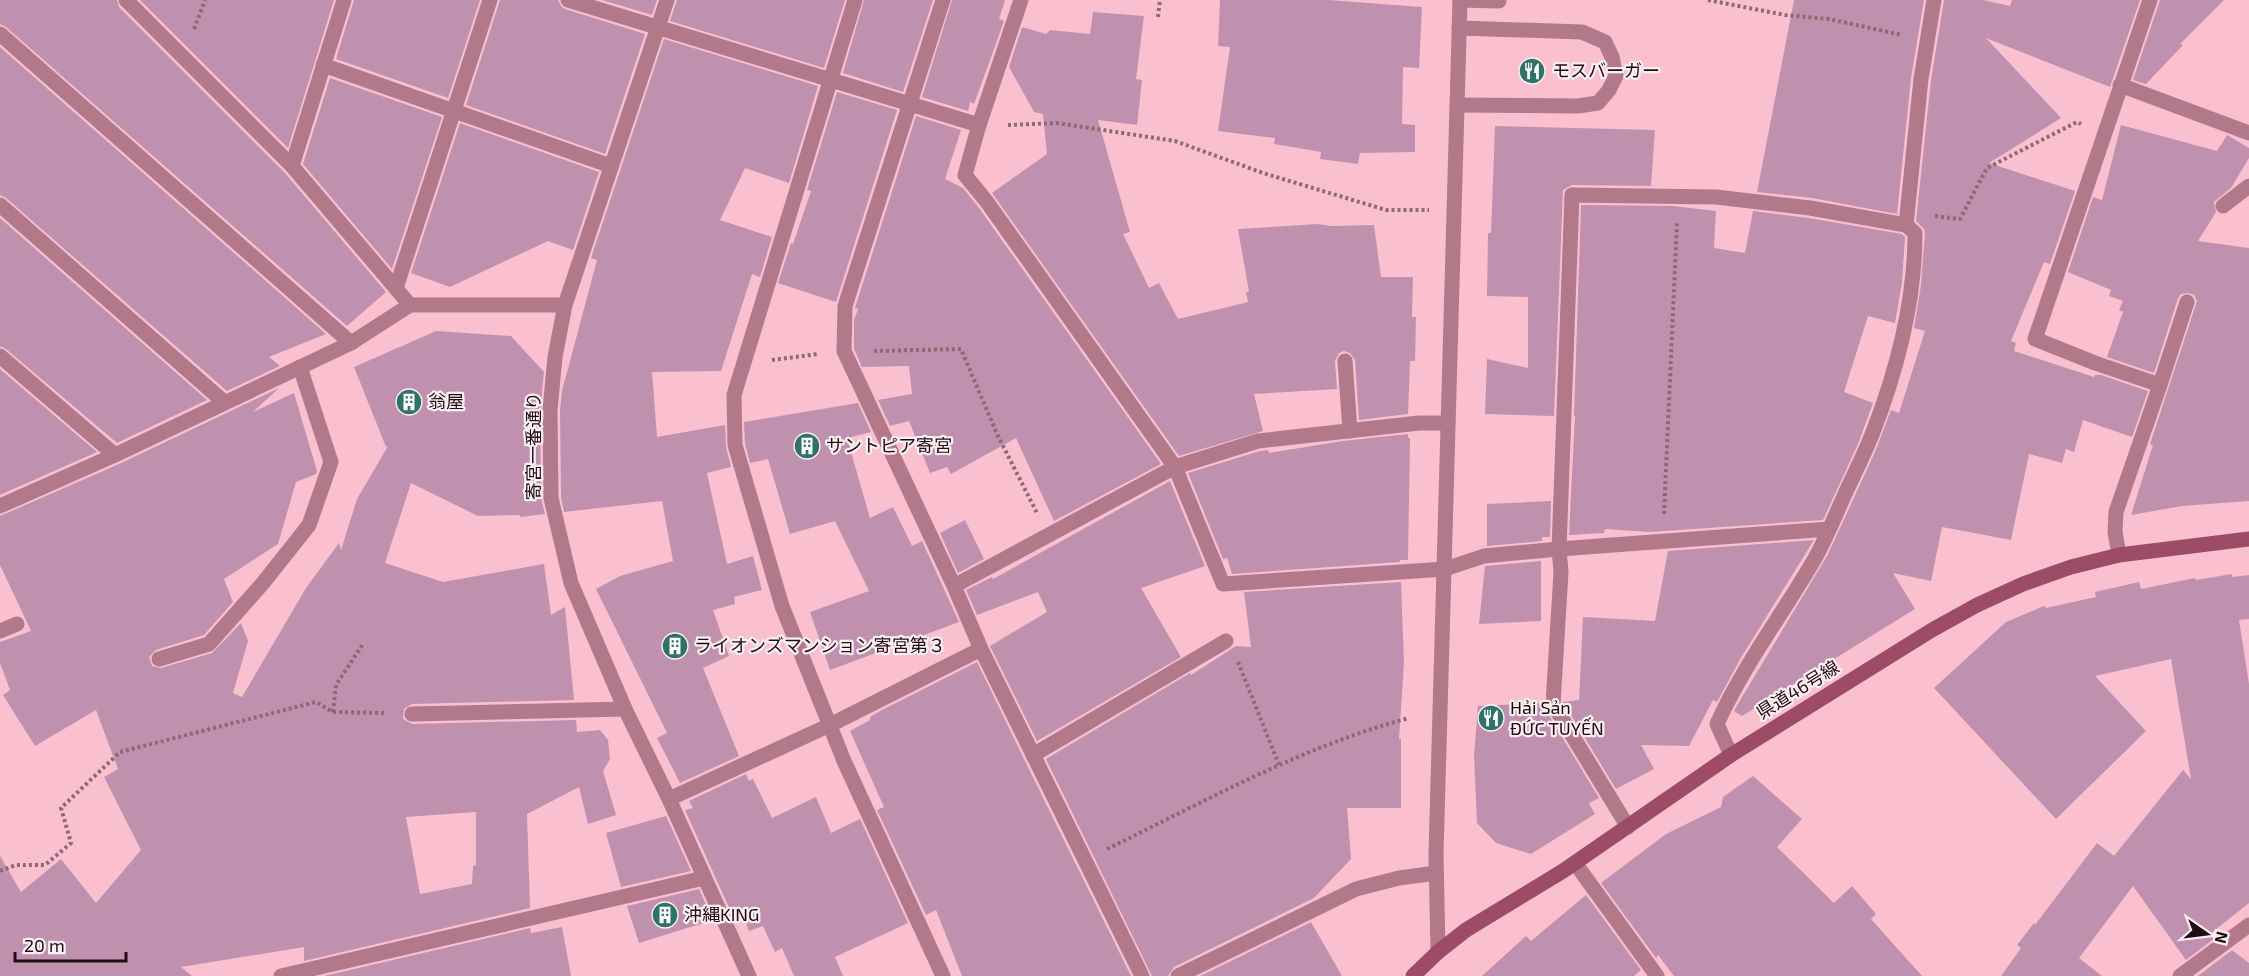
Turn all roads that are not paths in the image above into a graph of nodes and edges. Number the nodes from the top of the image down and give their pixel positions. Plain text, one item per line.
1 (126, 0) edge
2 (344, 0) edge
3 (490, 0) edge
4 (568, 0) edge
5 (667, 0) edge
6 (855, 0) edge
7 (944, 0) edge
8 (1021, 0) edge
9 (1460, 0) edge
10 (1934, 0) edge
11 (2150, 0) edge
12 (1499, 1) edge
13 (658, 28) junction
14 (1459, 28) junction
15 (0, 34) edge
16 (323, 65) junction
17 (830, 80) junction
18 (2120, 85) junction
19 (910, 104) junction
20 (1457, 105) junction
21 (454, 111) junction
22 (979, 125) junction
23 (2249, 133) edge
24 (292, 166) junction
25 (611, 166) junction
26 (2249, 186) edge
27 (0, 205) edge
28 (2223, 206) dead end
29 (1906, 219) junction
30 (396, 288) junction
31 (2187, 302) dead end
32 (410, 305) junction
33 (565, 305) junction
34 (351, 343) junction
35 (0, 356) edge
36 (1345, 361) dead end
37 (300, 367) junction
38 (2160, 385) junction
39 (224, 402) junction
40 (1448, 423) junction
41 (1350, 431) junction
42 (115, 455) junction
43 (1175, 466) junction
44 (0, 506) edge
45 (1829, 529) junction
46 (2249, 539) edge
47 (1559, 549) junction
48 (2119, 555) junction
49 (1445, 569) junction
50 (954, 586) junction
51 (17, 624) dead end
52 (0, 631) edge
53 (1226, 641) road end
54 (981, 650) junction
55 (159, 659) dead end
56 (625, 709) junction
57 (412, 714) road end
58 (830, 725) junction
59 (1033, 755) junction
60 (1731, 755) junction
61 (669, 799) junction
62 (1628, 826) junction
63 (1575, 862) junction
64 (1436, 873) junction
65 (704, 878) junction
66 (2249, 925) edge
67 (1438, 952) junction
68 (280, 976) edge
69 (749, 976) edge
70 (943, 976) edge
71 (1142, 976) edge
72 (1178, 976) edge
73 (1413, 976) edge
74 (1657, 976) edge
75 (2180, 976) edge

1 - 24 street
2 - 16 street
3 - 21 street
4 - 13 street
5 - 13 street, 寄宮一番通り
6 - 17 street
7 - 19 street
8 - 22 street
9 - 12 street
9 - 14 street
10 - 29 street
11 - 18 street
13 - 17 street
13 - 25 street, 寄宮一番通り
14 - 20 street
14 - 20 street
15 - 34 street
16 - 21 street
16 - 24 street
17 - 19 street
17 - 58 street
18 - 23 street
18 - 38 street
19 - 22 street
19 - 50 street
20 - 40 street
21 - 25 street
21 - 30 street
22 - 43 street
24 - 30 street
25 - 33 street, 寄宮一番通り
26 - 28 street
27 - 39 street
29 - 45 street
29 - 47 street
30 - 32 street
31 - 38 street
32 - 33 street
32 - 34 street
33 - 56 street, 寄宮一番通り
34 - 37 street
35 - 42 street
36 - 41 street
37 - 39 street
37 - 55 street
38 - 48 street
39 - 42 street
40 - 41 street
40 - 49 street
41 - 43 street
42 - 44 street
43 - 49 street
43 - 50 street
45 - 47 street
45 - 60 street
46 - 48 main road, 県道46号線
47 - 49 street
47 - 62 street
48 - 60 main road, 県道46号線
49 - 64 street
50 - 54 street
51 - 52 street
53 - 59 street
54 - 58 street
54 - 59 street
56 - 57 street
56 - 61 street, 寄宮一番通り
58 - 61 street
58 - 70 street
59 - 71 street
60 - 62 main road, 県道46号線
61 - 65 street, 寄宮一番通り
62 - 63 main road, 県道46号線
63 - 67 main road, 県道46号線
63 - 74 street
64 - 67 street
64 - 72 street
65 - 68 street
65 - 69 street, 寄宮一番通り
66 - 75 street
67 - 73 main road, 県道46号線

